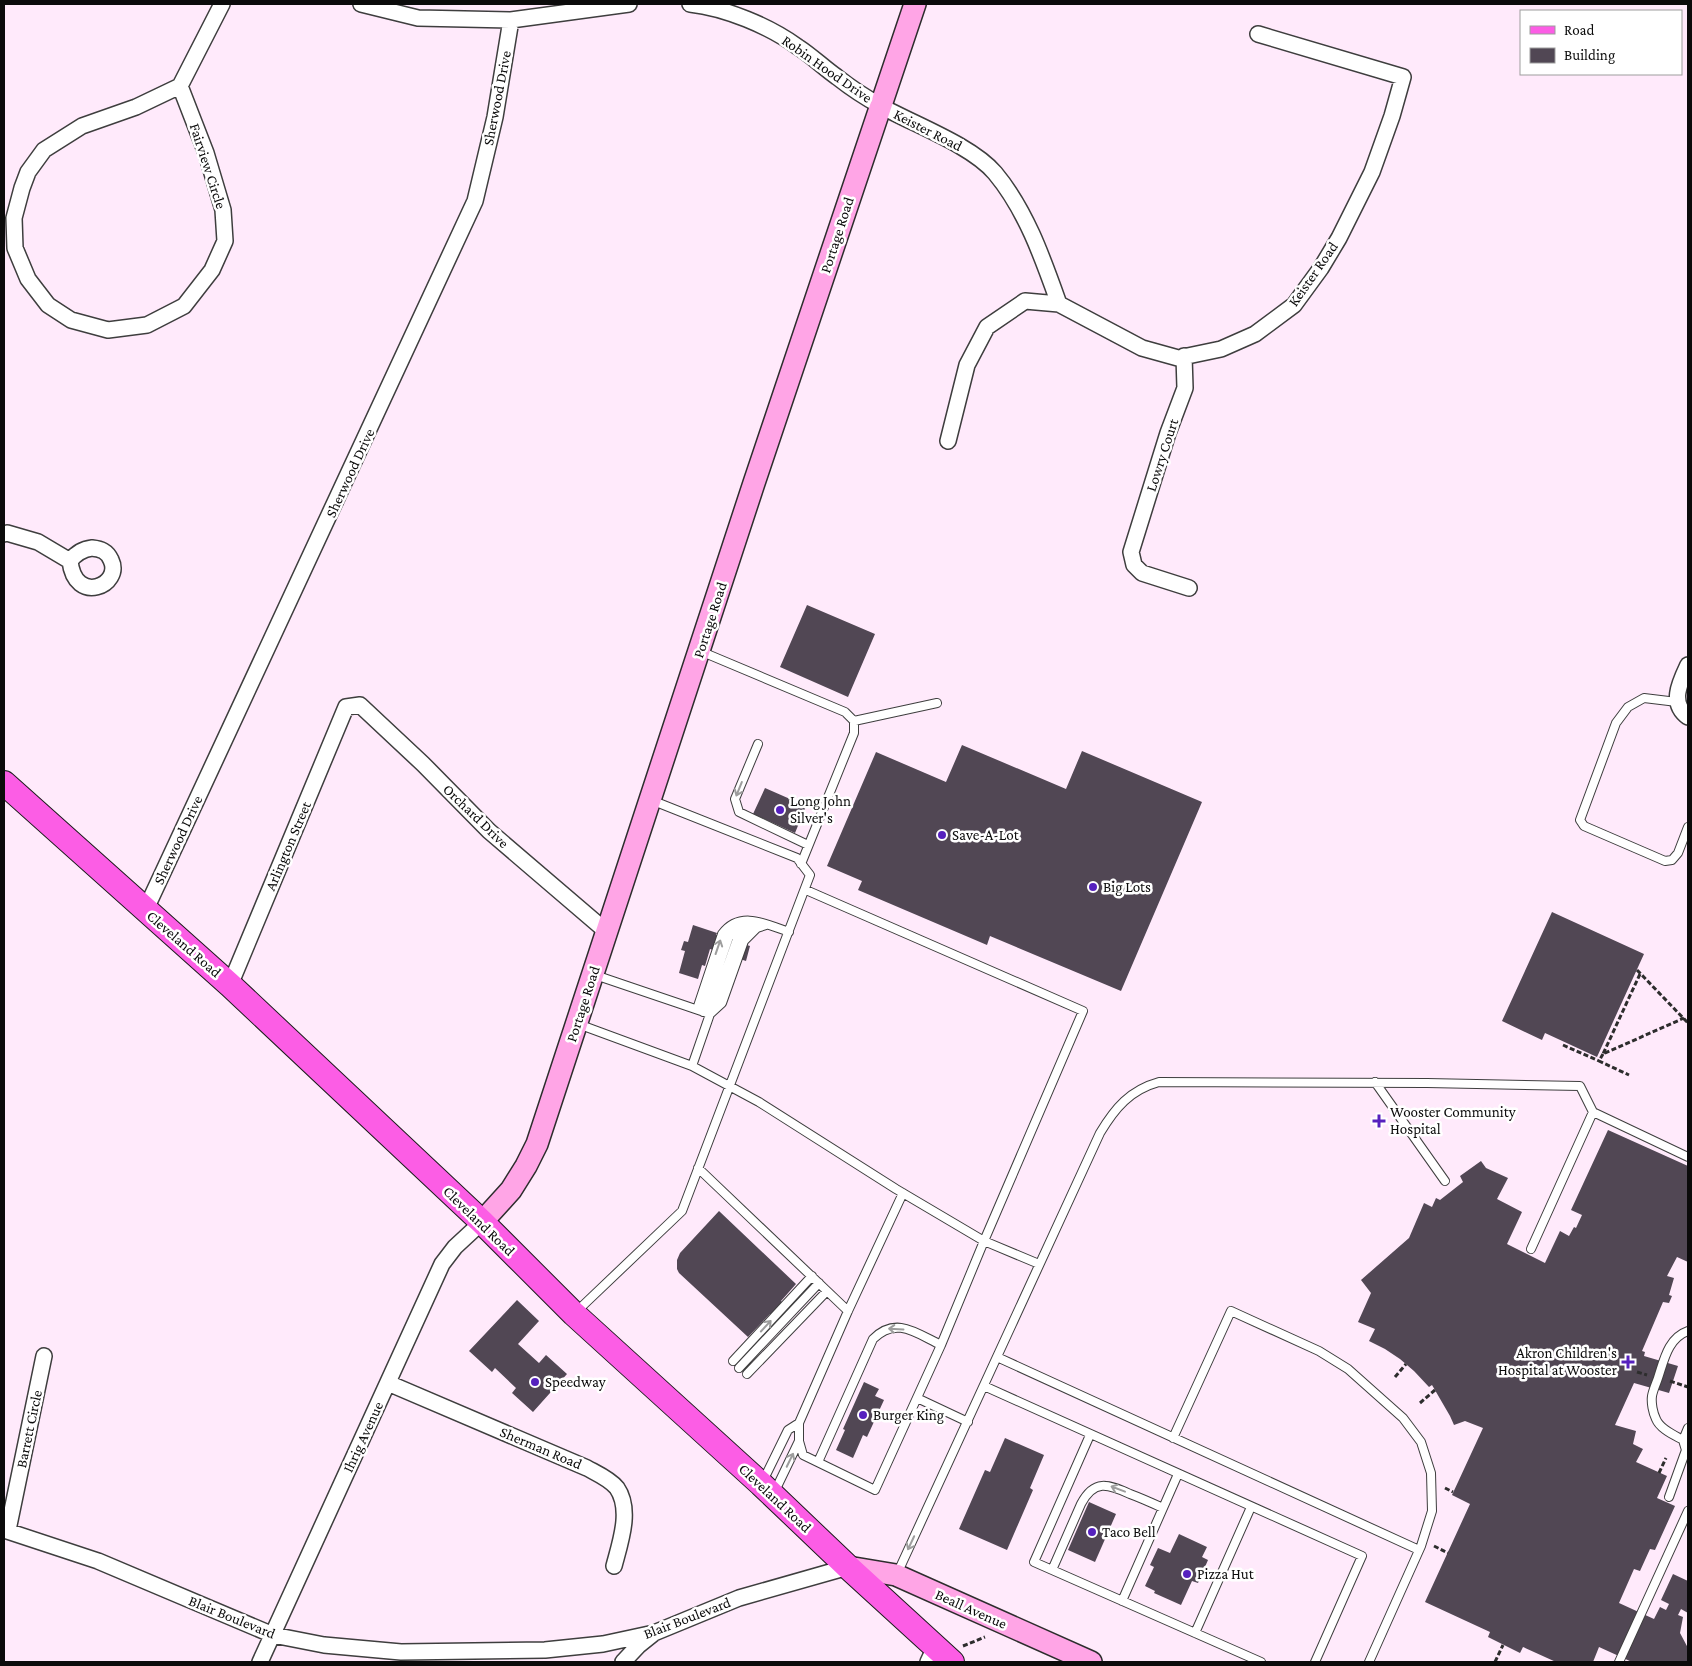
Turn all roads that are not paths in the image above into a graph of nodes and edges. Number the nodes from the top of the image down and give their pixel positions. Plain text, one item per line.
1 (222, 4) edge
2 (361, 4) edge
3 (628, 4) edge
4 (690, 4) edge
5 (915, 4) edge
6 (511, 20) junction
7 (1258, 34) dead end
8 (180, 86) junction
9 (880, 106) junction
10 (1059, 304) junction
11 (1184, 356) junction
12 (948, 441) dead end
13 (4, 534) edge
14 (70, 561) dead end
15 (1189, 588) dead end
16 (700, 652) junction
17 (1688, 665) edge
18 (1677, 702) junction
19 (936, 703) dead end
20 (346, 707) joint
21 (1688, 717) edge
22 (854, 721) junction
23 (758, 744) dead end
24 (6, 791) edge
25 (651, 800) junction
26 (1688, 827) edge
27 (808, 845) junction
28 (801, 864) junction
29 (806, 890) junction
30 (145, 911) junction
31 (764, 924) junction
32 (606, 932) junction
33 (789, 932) junction
34 (593, 974) junction
35 (230, 985) junction
36 (703, 1012) junction
37 (576, 1024) junction
38 (692, 1066) junction
39 (1375, 1082) junction
40 (730, 1086) junction
41 (1593, 1112) junction
42 (1688, 1157) edge
43 (698, 1168) junction
44 (1445, 1181) dead end
45 (904, 1194) junction
46 (482, 1222) junction
47 (984, 1241) junction
48 (1531, 1248) dead end
49 (1039, 1264) junction
50 (812, 1276) junction
51 (819, 1283) junction
52 (827, 1291) junction
53 (848, 1311) junction
54 (574, 1314) junction
55 (1688, 1331) edge
56 (941, 1345) junction
57 (44, 1356) dead end
58 (997, 1357) junction
59 (733, 1362) dead end
60 (739, 1368) dead end
61 (746, 1374) dead end
62 (388, 1382) junction
63 (984, 1386) junction
64 (917, 1398) junction
65 (968, 1422) junction
66 (799, 1423) junction
67 (1688, 1428) edge
68 (1090, 1435) junction
69 (1173, 1438) junction
70 (1683, 1440) junction
71 (799, 1441) junction
72 (818, 1462) junction
73 (1178, 1474) junction
74 (767, 1489) junction
75 (1669, 1497) dead end
76 (1251, 1507) junction
77 (1163, 1508) junction
78 (1688, 1511) edge
79 (6, 1530) edge
80 (1419, 1550) junction
81 (614, 1566) dead end
82 (848, 1567) junction
83 (1052, 1570) junction
84 (896, 1575) junction
85 (1122, 1601) junction
86 (654, 1633) junction
87 (1196, 1633) junction
88 (273, 1635) junction
89 (942, 1658) edge
90 (260, 1662) edge
91 (623, 1662) edge
92 (1091, 1662) edge
93 (1261, 1662) edge
94 (1314, 1662) edge
95 (1369, 1662) edge
96 (1618, 1662) edge

1 - 8 street
2 - 6 street
3 - 6 street
4 - 9 street, Robin Hood Drive
5 - 9 main road, Portage Road
6 - 30 street, Sherwood Drive
7 - 11 street, Keister Road
8 - 8 street, Fairview Circle
9 - 10 street, Keister Road
9 - 16 main road, Portage Road
10 - 11 street, Keister Road
10 - 12 street
11 - 15 street, Lowry Court
13 - 14 street
16 - 22 lane
16 - 25 main road, Portage Road
17 - 18 street
18 - 21 street
18 - 26 lane
19 - 22 lane
20 - 32 street, Orchard Drive
20 - 35 street, Arlington Street
22 - 27 lane
23 -> 27 lane
24 - 30 main road, Cleveland Road
25 - 28 lane
25 - 32 main road, Portage Road
27 - 28 lane
28 - 29 lane
29 - 33 lane
29 - 47 lane
30 - 35 main road, Cleveland Road
31 - 33 lane
31 - 36 lane
36 -> 31 lane
32 - 34 main road, Portage Road
33 - 40 lane
34 - 36 lane
34 - 37 main road, Portage Road
35 - 46 main road, Cleveland Road
36 - 38 lane
37 - 38 lane
37 - 46 main road, Portage Road
38 - 40 lane
39 - 41 lane
39 - 44 lane
39 - 49 lane
40 - 43 lane
40 - 45 lane
41 - 42 lane
41 - 48 lane
43 - 50 lane
43 - 54 lane
45 - 47 lane
45 - 53 lane
46 - 54 main road, Cleveland Road
46 - 62 street, Ihrig Avenue
47 - 49 lane
47 - 56 lane
49 - 58 lane
50 - 51 lane
59 -> 50 lane
51 - 52 lane
51 - 60 lane
52 - 53 lane
52 - 61 lane
53 - 66 lane
54 - 74 main road, Cleveland Road
55 - 70 lane
56 - 64 lane
56 -> 72 lane
57 - 79 street, Barrett Circle
58 - 63 lane
58 - 69 lane
62 - 81 street, Sherman Road
62 - 88 street, Ihrig Avenue
63 - 65 lane
63 - 68 lane
64 - 65 lane
64 - 72 lane
65 -> 84 lane
66 - 71 lane
66 - 74 lane
67 - 70 lane
68 - 73 lane
68 - 83 lane
69 - 80 lane
69 - 80 lane
70 - 75 lane
71 - 72 lane
74 -> 71 lane
73 - 76 lane
73 - 77 lane
74 - 82 main road, Cleveland Road
76 - 87 lane
76 - 94 lane
77 -> 83 lane
77 - 85 lane
78 - 96 lane
79 - 88 street, Blair Boulevard
80 - 95 lane
82 - 84 main road, Beall Avenue
82 - 86 street, Blair Boulevard
82 - 89 main road, Cleveland Road
83 - 85 lane
84 - 92 main road, Beall Avenue
85 - 87 lane
86 - 88 street, Blair Boulevard
86 - 91 street
87 - 93 lane
88 - 90 street, Ihrig Avenue

